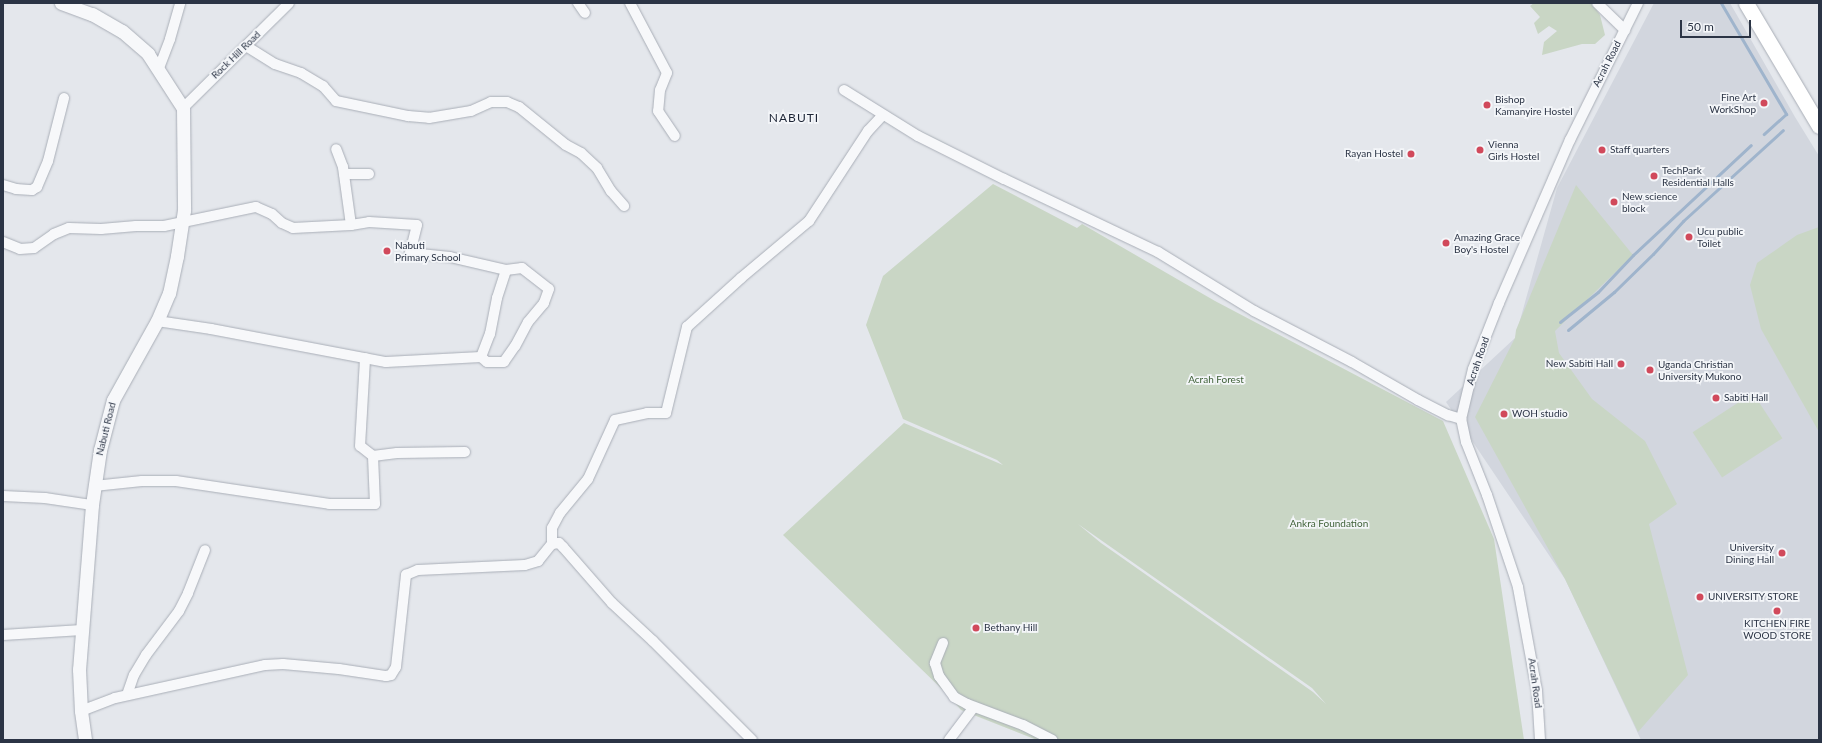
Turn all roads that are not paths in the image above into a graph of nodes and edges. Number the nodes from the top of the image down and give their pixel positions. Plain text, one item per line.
1 (61, 3) edge
2 (180, 3) edge
3 (289, 3) edge
4 (578, 3) edge
5 (630, 3) edge
6 (1597, 3) edge
7 (1638, 3) edge
8 (1746, 3) edge
9 (585, 13) dead end
10 (1625, 30) junction
11 (246, 46) junction
12 (159, 68) junction
13 (844, 90) dead end
14 (64, 98) dead end
15 (183, 108) junction
16 (883, 115) junction
17 (1819, 126) edge
18 (675, 136) dead end
19 (336, 149) dead end
20 (344, 174) junction
21 (369, 174) dead end
22 (3, 184) edge
23 (624, 206) dead end
24 (182, 222) junction
25 (351, 225) junction
26 (3, 242) edge
27 (506, 270) junction
28 (157, 321) junction
29 (481, 357) junction
30 (365, 358) junction
31 (1461, 419) junction
32 (465, 452) dead end
33 (373, 456) junction
34 (94, 486) junction
35 (3, 496) edge
36 (92, 504) junction
37 (552, 544) junction
38 (205, 550) dead end
39 (82, 630) junction
40 (3, 635) edge
41 (943, 643) dead end
42 (127, 695) junction
43 (974, 707) junction
44 (81, 711) junction
45 (85, 740) edge
46 (752, 740) edge
47 (949, 740) edge
48 (1052, 740) edge
49 (1540, 740) edge

1 - 12 street
2 - 12 street
3 - 11 street, Rock Hill Road
4 - 9 street
5 - 18 street
6 - 10 street
7 - 10 street, Acrah Road
8 - 17 main road
10 - 31 street, Acrah Road
11 - 15 street, Rock Hill Road
11 - 23 street
12 - 15 street
13 - 16 street
14 - 22 street
15 - 24 street, Nabuti Road
16 - 31 street
16 - 37 street
19 - 20 street
20 - 21 street
20 - 25 street
24 - 25 street
24 - 26 street
24 - 28 street, Nabuti Road
25 - 27 street
27 - 29 street
27 - 29 street
28 - 30 street
28 - 34 street, Nabuti Road
29 - 30 street
30 - 33 street
31 - 49 street, Acrah Road
32 - 33 street
33 - 34 street
34 - 36 street, Nabuti Road
35 - 36 street
36 - 39 street, Nabuti Road
37 - 42 street
37 - 46 street
38 - 42 street
39 - 40 street
39 - 44 street, Nabuti Road
41 - 43 street
42 - 44 street
43 - 47 street
43 - 48 street
44 - 45 street, Nabuti Road

